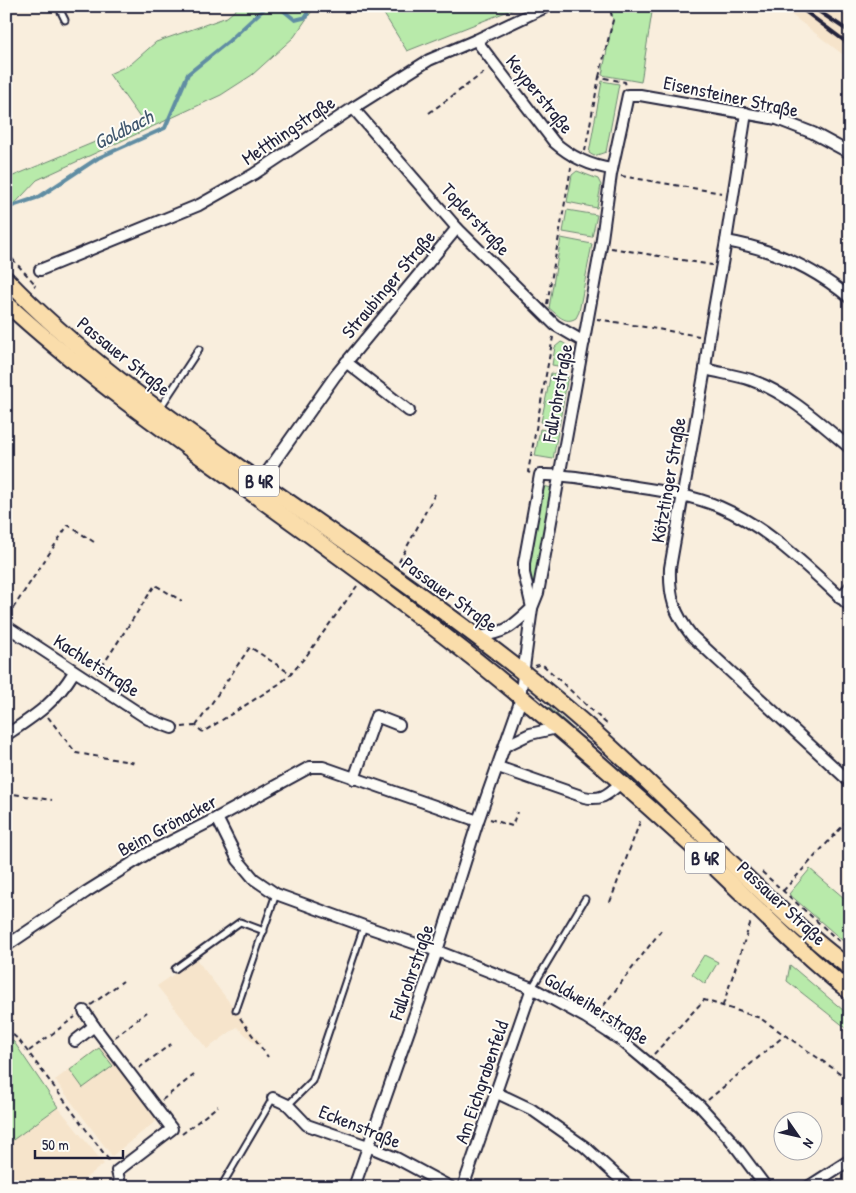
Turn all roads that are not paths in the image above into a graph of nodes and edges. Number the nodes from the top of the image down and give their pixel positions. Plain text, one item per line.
1 (58, 6) edge
2 (548, 6) edge
3 (65, 20) dead end
4 (476, 40) junction
5 (628, 95) joint
6 (353, 108) junction
7 (746, 113) junction
8 (850, 154) edge
9 (612, 171) junction
10 (457, 228) junction
11 (726, 241) junction
12 (40, 270) dead end
13 (6, 278) edge
14 (850, 298) edge
15 (6, 303) edge
16 (584, 342) junction
17 (199, 349) dead end
18 (346, 362) junction
19 (705, 369) junction
20 (158, 410) junction
21 (409, 411) dead end
22 (850, 448) edge
23 (560, 474) junction
24 (260, 482) junction
25 (682, 496) junction
26 (850, 587) edge
27 (840, 598) junction
28 (850, 606) edge
29 (532, 608) junction
30 (6, 626) edge
31 (477, 637) junction
32 (74, 672) junction
33 (522, 672) junction
34 (521, 697) junction
35 (398, 725) dead end
36 (172, 728) road end
37 (557, 728) junction
38 (6, 735) edge
39 (505, 746) junction
40 (498, 767) junction
41 (354, 779) junction
42 (850, 782) edge
43 (621, 783) junction
44 (216, 818) junction
45 (479, 818) junction
46 (276, 894) junction
47 (585, 899) dead end
48 (364, 926) junction
49 (264, 931) junction
50 (6, 946) edge
51 (437, 950) junction
52 (850, 968) edge
53 (175, 970) dead end
54 (532, 988) junction
55 (850, 992) edge
56 (236, 1010) road end
57 (84, 1011) dead end
58 (94, 1026) junction
59 (75, 1041) dead end
60 (497, 1093) junction
61 (273, 1098) joint
62 (288, 1105) junction
63 (368, 1146) junction
64 (850, 1160) edge
65 (118, 1186) edge
66 (221, 1187) edge
67 (354, 1187) edge
68 (450, 1187) edge
69 (463, 1187) edge
70 (629, 1187) edge
71 (766, 1187) edge
72 (808, 1187) edge

1 - 3 lane
2 - 4 street, Metthingstraße
4 - 6 street, Metthingstraße
4 - 9 street, Keyperstraße
5 - 7 street, Eisensteiner Straße
5 - 9 street, Fallrohrstraße
6 - 10 street, Toplerstraße
6 - 12 street, Metthingstraße
7 - 8 street, Eisensteiner Straße
7 - 11 street, Kötztinger Straße
9 - 16 street, Fallrohrstraße
10 - 16 street, Toplerstraße
10 - 18 street, Straubinger Straße
11 - 14 street
11 - 19 street, Kötztinger Straße
13 - 20 main road, Passauer Straße / B 4R
15 - 34 main road, Passauer Straße / B 4R
16 - 23 street, Fallrohrstraße
17 - 20 lane
18 - 21 street, Straubinger Straße
18 - 24 street, Straubinger Straße
19 - 22 street
19 - 25 street, Kötztinger Straße
20 - 24 main road, Passauer Straße / B 4R
23 - 25 street
23 - 29 street, Fallrohrstraße
23 - 29 street, Fallrohrstraße
24 - 31 main road, Passauer Straße / B 4R
25 - 27 street
25 - 42 street, Kötztinger Straße
26 - 27 street
27 - 28 street
29 - 31 street
29 - 33 street, Fallrohrstraße
30 - 32 street, Kachletstraße
31 - 33 main road, Passauer Straße / B 4R
32 - 36 street, Kachletstraße
32 - 38 street
33 - 34 street, Fallrohrstraße
33 - 52 main road, Passauer Straße / B 4R
34 - 37 main road, Passauer Straße / B 4R
34 - 39 street, Fallrohrstraße
35 - 41 street
37 - 39 street
37 - 43 main road, Passauer Straße / B 4R
39 - 40 street, Fallrohrstraße
40 - 43 street
40 - 45 street, Fallrohrstraße
41 - 44 street, Beim Grönacker
41 - 45 street, Beim Grönacker
43 - 55 main road, Passauer Straße / B 4R
44 - 46 street, Goldweiherstraße
44 - 50 street, Beim Grönacker
45 - 51 street, Fallrohrstraße
46 - 48 street, Goldweiherstraße
46 - 49 lane
47 - 54 lane
48 - 51 street, Goldweiherstraße
48 - 62 lane
49 - 53 lane
49 - 56 lane
51 - 54 street, Goldweiherstraße
51 - 63 street, Fallrohrstraße
54 - 60 street, Am Eichgrabenfeld
54 - 71 street, Goldweiherstraße
57 - 58 street
58 - 59 street
58 - 65 street
60 - 69 street, Am Eichgrabenfeld
60 - 70 street
61 - 62 street, Eckenstraße
61 - 66 lane, Eckenstraße
62 - 63 street, Eckenstraße
63 - 67 street, Fallrohrstraße
63 - 68 street, Eckenstraße
64 - 72 street

